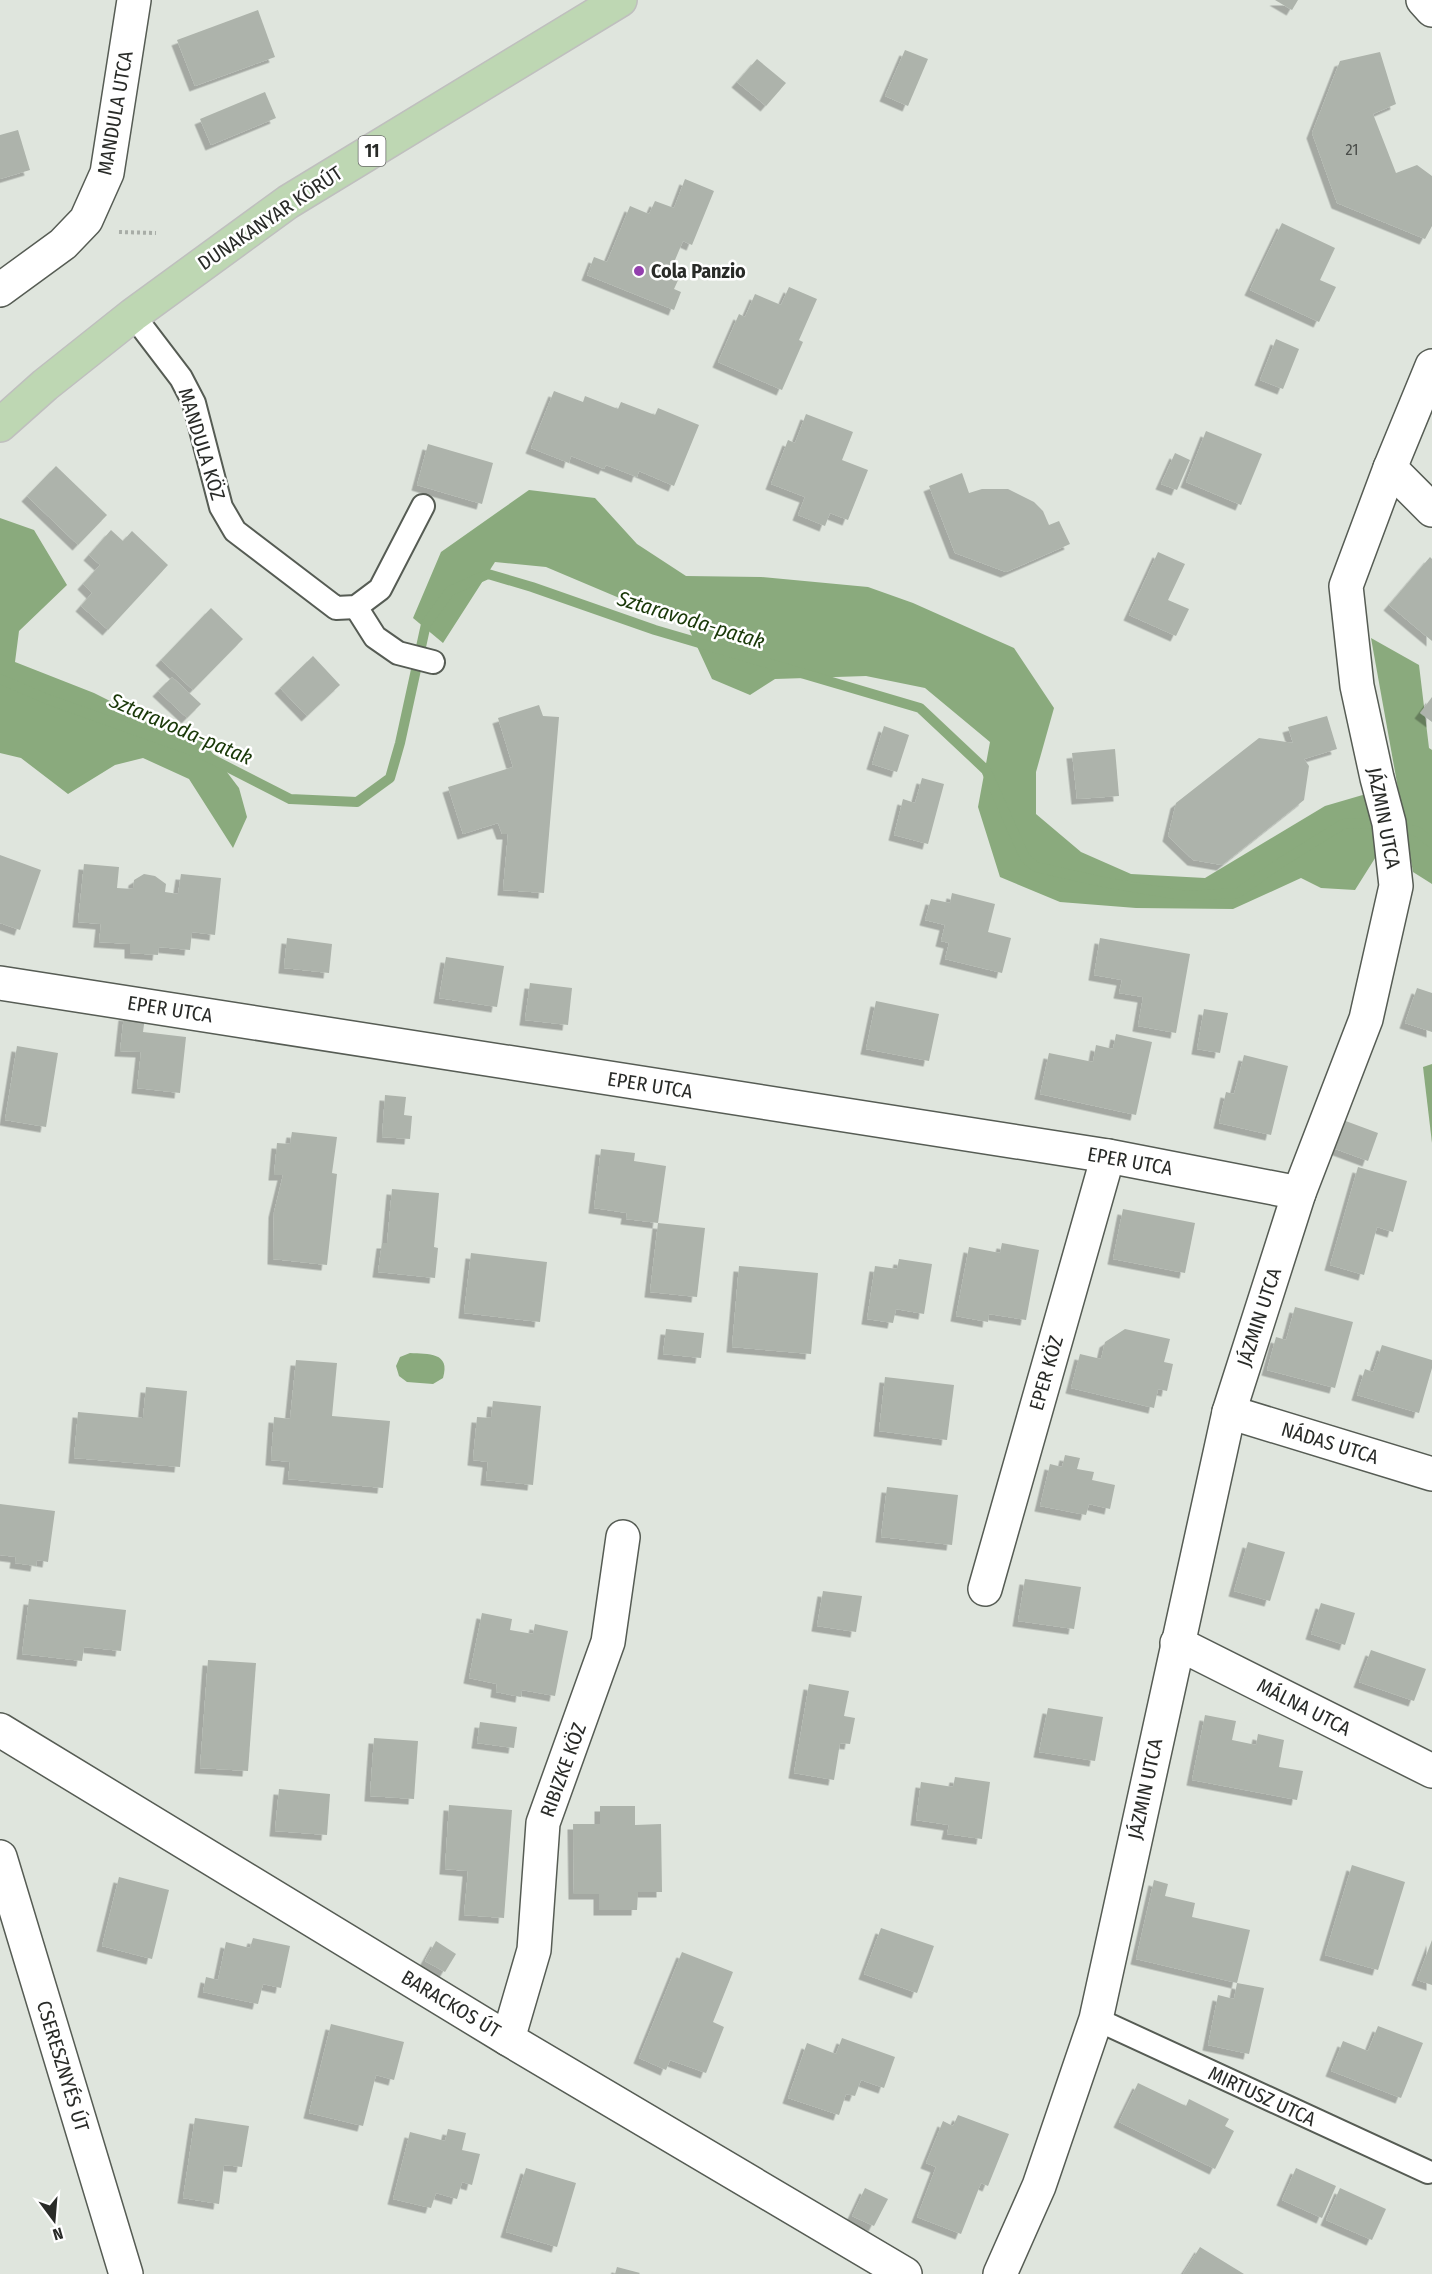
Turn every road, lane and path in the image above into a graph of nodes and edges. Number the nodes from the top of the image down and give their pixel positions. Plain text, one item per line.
1 (134, 0) edge
2 (620, 0) edge
3 (1424, 0) edge
4 (1432, 10) edge
5 (0, 290) edge
6 (133, 315) junction
7 (1432, 366) edge
8 (0, 425) edge
9 (1390, 468) junction
10 (423, 506) dead end
11 (1432, 510) edge
12 (356, 607) junction
13 (434, 662) dead end
14 (0, 983) edge
15 (1108, 1156) junction
16 (1299, 1193) junction
17 (1228, 1412) junction
18 (1432, 1474) edge
19 (622, 1537) dead end
20 (985, 1589) dead end
21 (1177, 1643) junction
22 (0, 1730) edge
23 (1432, 1771) edge
24 (0, 1857) edge
25 (1096, 2019) junction
26 (508, 2039) junction
27 (1428, 2172) dead end
28 (126, 2274) edge
29 (905, 2274) edge
30 (1000, 2274) edge

1 - 5 street, MANDULA UTCA
2 - 6 main road, DUNAKANYAR KÖRÚT / 11
3 - 4 street
6 - 8 main road, DUNAKANYAR KÖRÚT / 11
6 - 12 lane, MANDULA KÖZ
7 - 9 street, JÁZMIN UTCA
9 - 11 street
9 - 16 street, JÁZMIN UTCA
10 - 12 lane
12 - 13 lane
14 - 15 street, EPER UTCA
15 - 16 street, EPER UTCA
15 - 20 street, EPER KÖZ
16 - 17 street, JÁZMIN UTCA
17 - 18 street, NÁDAS UTCA
17 - 21 street, JÁZMIN UTCA
19 - 26 street, RIBIZKE KÖZ
21 - 23 street, MÁLNA UTCA
21 - 25 street, JÁZMIN UTCA
22 - 26 street, BARACKOS ÚT
24 - 28 street, CSERESZNYÉS ÚT
25 - 27 lane, MIRTUSZ UTCA
25 - 30 street, JÁZMIN UTCA
26 - 29 street, BARACKOS ÚT

